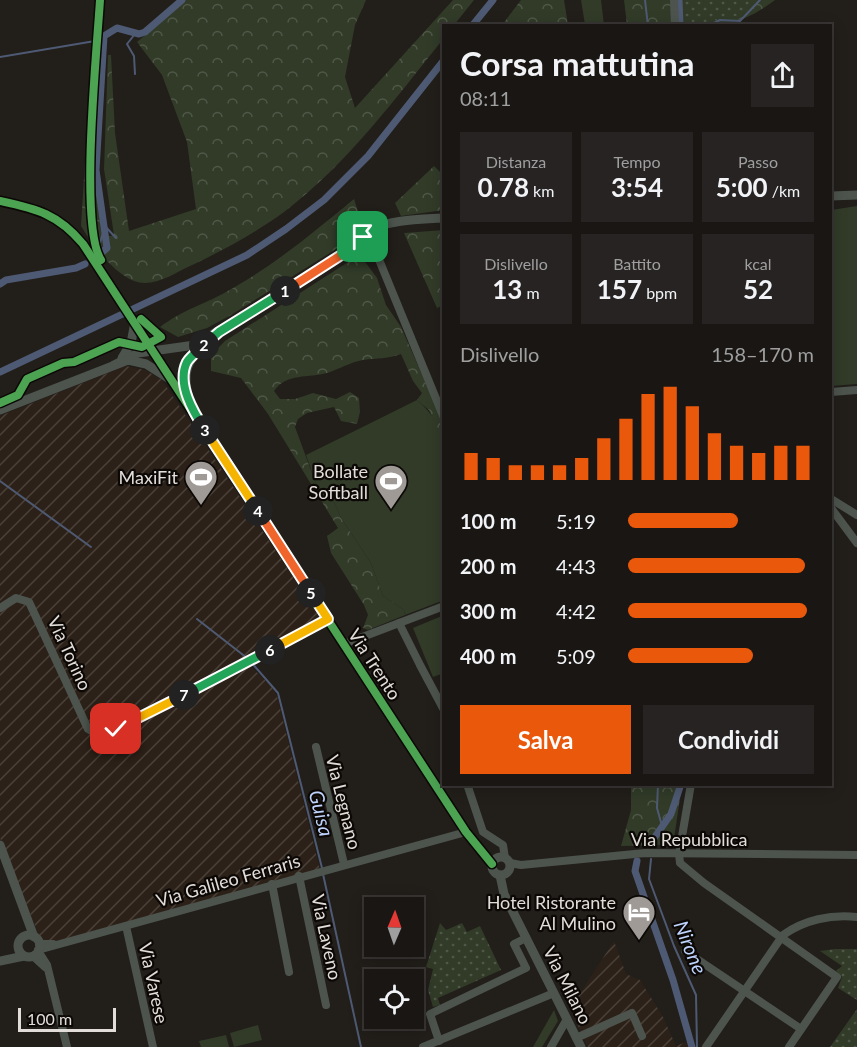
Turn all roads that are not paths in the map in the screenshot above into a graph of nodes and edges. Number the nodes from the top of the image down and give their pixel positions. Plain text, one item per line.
1 (674, 0) edge
2 (675, 24) edge
3 (857, 195) edge
4 (832, 196) edge
5 (1, 202) edge
6 (442, 218) edge
7 (379, 231) junction
8 (363, 241) junction
9 (373, 245) junction
10 (135, 322) junction
11 (219, 332) junction
12 (143, 334) junction
13 (202, 346) junction
14 (156, 355) junction
15 (121, 362) junction
16 (173, 380) junction
17 (857, 390) edge
18 (832, 392) edge
19 (192, 409) junction
20 (0, 410) edge
21 (442, 413) edge
22 (832, 500) edge
23 (832, 509) edge
24 (857, 515) edge
25 (840, 520) junction
26 (853, 533) edge
27 (857, 543) edge
28 (442, 607) edge
29 (0, 608) edge
30 (328, 619) junction
31 (399, 624) junction
32 (344, 644) junction
33 (442, 706) edge
34 (316, 747) dead end
35 (468, 786) edge
36 (691, 786) edge
37 (458, 817) junction
38 (466, 832) junction
39 (0, 845) edge
40 (679, 854) junction
41 (857, 855) edge
42 (344, 864) junction
43 (502, 866) junction
44 (299, 876) junction
45 (272, 884) junction
46 (26, 913) junction
47 (857, 917) edge
48 (126, 926) junction
49 (526, 938) junction
50 (781, 938) junction
51 (20, 941) junction
52 (34, 949) junction
53 (686, 951) dead end
54 (0, 960) edge
55 (289, 972) dead end
56 (743, 991) junction
57 (554, 993) junction
58 (326, 1005) dead end
59 (567, 1019) junction
60 (801, 1029) junction
61 (642, 1036) dead end
62 (439, 1041) junction
63 (578, 1043) edge
64 (67, 1047) edge
65 (153, 1047) edge
66 (423, 1047) edge
67 (551, 1047) edge
68 (706, 1047) edge
69 (789, 1047) edge

1 - 2 street
3 - 4 street
5 - 10 street, Via Trento
6 - 7 street
7 - 8 street
7 - 9 street
8 - 9 street
8 - 11 street
9 - 21 street
10 - 12 street, Via Trento
10 - 15 street
11 - 12 street
11 - 13 street
11 - 14 street
12 - 14 street, Via Trento
13 - 14 street
13 - 19 street
14 - 15 street
14 - 16 street, Via Trento
15 - 16 street
15 - 20 street
16 - 19 street, Via Trento
17 - 18 street
19 - 30 street, Via Trento
22 - 24 street
23 - 25 street
24 - 25 street
25 - 26 street
26 - 27 street
28 - 31 street
29 - 30 street, Via Torino
30 - 32 street, Via Trento
31 - 32 street
31 - 33 street
32 - 37 street, Via Trento
34 - 42 street, Via Legnano
35 - 43 street
36 - 40 street
37 - 38 street, Via Milano
37 - 43 street, Via Milano
38 - 42 street, Via Galileo Ferraris
38 - 43 street, Via Milano
39 - 46 street
40 - 41 street, Via Repubblica
40 - 43 street, Via Repubblica
40 - 50 street
42 - 44 street, Via Galileo Ferraris
43 - 49 street, Via Milano
44 - 45 street, Via Galileo Ferraris
44 - 58 street, Via Laveno
45 - 48 street, Via Galileo Ferraris
45 - 55 street
46 - 51 street
46 - 52 street
47 - 50 street
48 - 52 street, Via Galileo Ferraris
48 - 65 street, Via Varese
49 - 57 street, Via Milano
49 - 62 street
50 - 56 street
50 - 60 street
51 - 52 street
51 - 52 street
51 - 54 street, Via Galileo Ferraris
52 - 54 street, Via Galileo Ferraris
52 - 64 street
53 - 56 street
56 - 60 street
56 - 68 street
57 - 59 street, Via Milano
57 - 62 street
59 - 63 street, Via Milano
59 - 67 street
60 - 69 street
61 - 63 street
62 - 66 street

